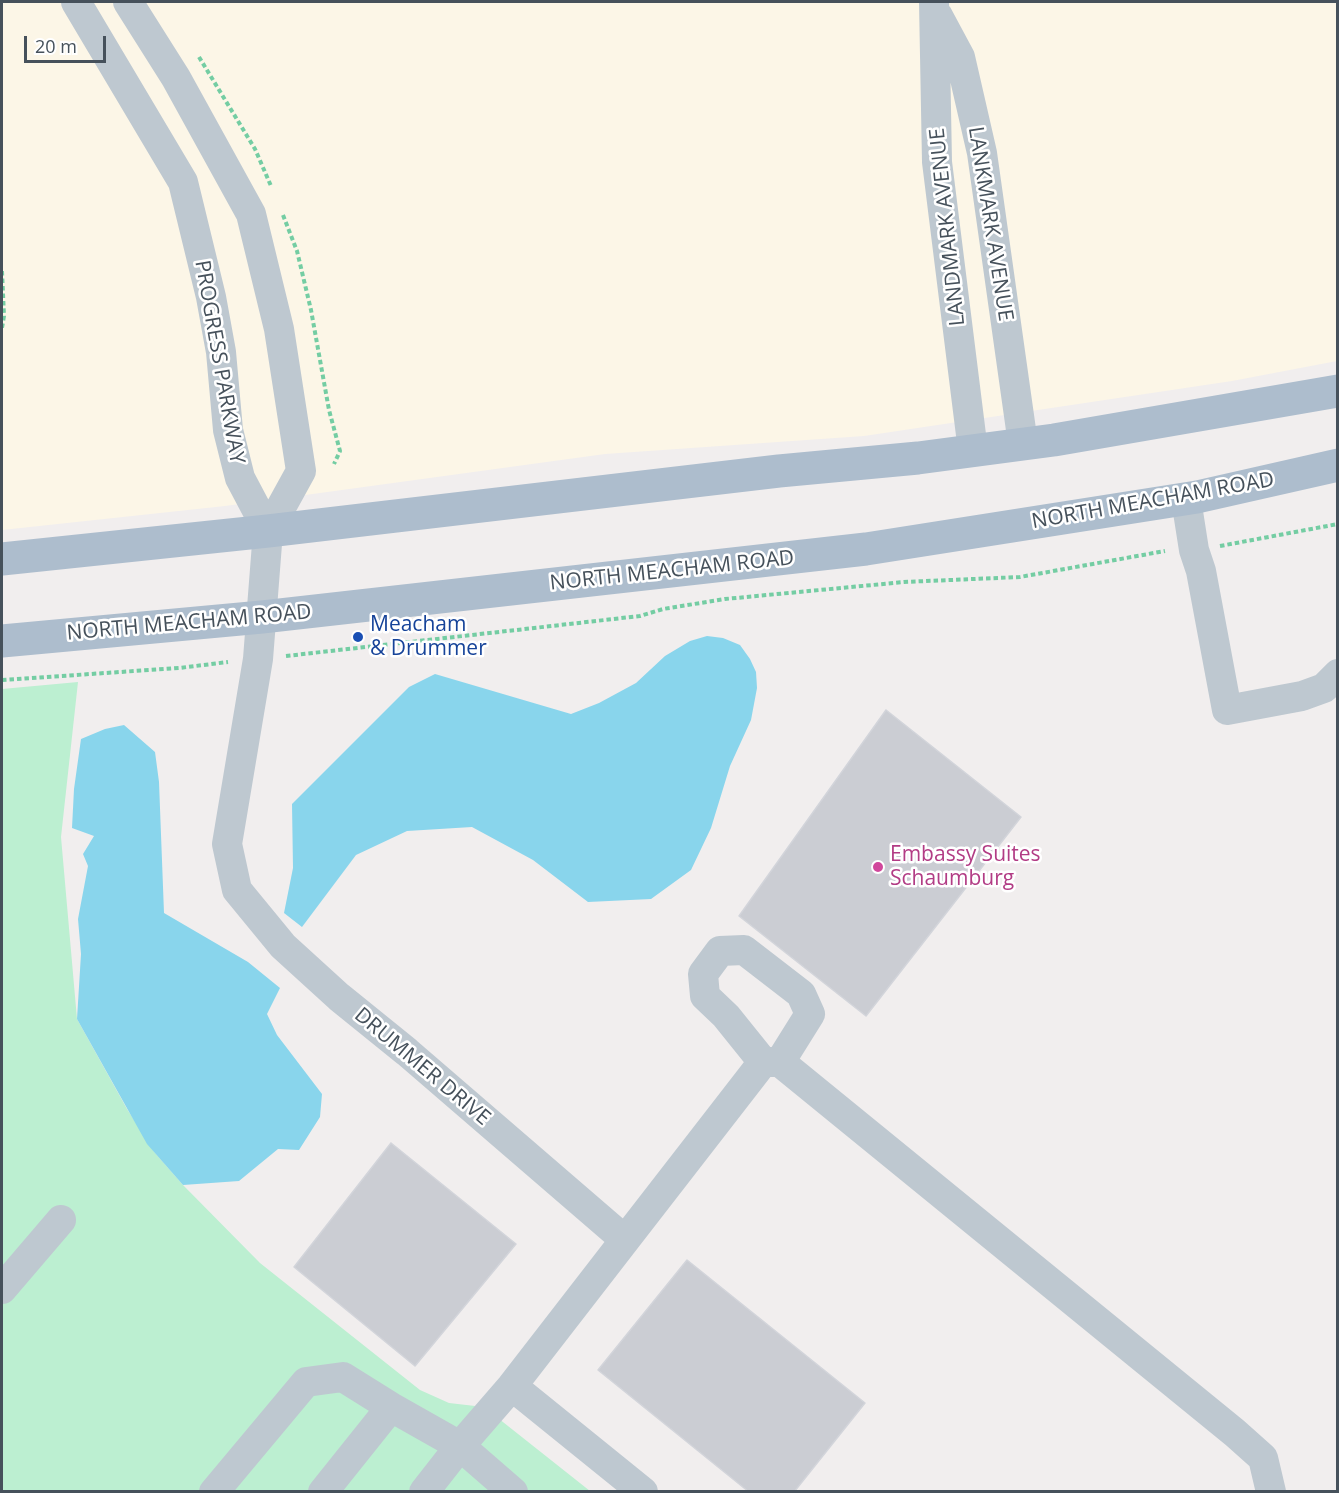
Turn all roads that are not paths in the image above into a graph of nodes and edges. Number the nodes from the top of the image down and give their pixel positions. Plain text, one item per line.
1 (76, 2) edge
2 (128, 2) edge
3 (934, 6) edge
4 (1338, 391) edge
5 (1023, 444) junction
6 (973, 451) junction
7 (1338, 465) edge
8 (1185, 499) junction
9 (268, 531) junction
10 (2, 559) edge
11 (262, 617) junction
12 (2, 641) edge
13 (1338, 674) edge
14 (61, 1220) dead end
15 (625, 1240) junction
16 (2, 1289) edge
17 (512, 1386) junction
18 (392, 1407) junction
19 (460, 1446) junction
20 (214, 1491) edge
21 (323, 1491) edge
22 (424, 1491) edge
23 (513, 1491) edge
24 (643, 1491) edge
25 (1271, 1491) edge

1 - 9 street, PROGRESS PARKWAY
2 - 9 street
3 - 5 street, LANKMARK AVENUE
3 - 6 street, LANDMARK AVENUE
4 - 5 main road
5 - 6 main road
6 - 9 main road
7 - 8 main road, NORTH MEACHAM ROAD
8 - 11 main road, NORTH MEACHAM ROAD
8 - 13 street
9 - 10 main road
9 - 11 street, DRUMMER DRIVE
11 - 12 main road, NORTH MEACHAM ROAD
11 - 15 street, DRUMMER DRIVE
14 - 16 street
15 - 17 street
15 - 25 street
17 - 19 street
17 - 24 street
18 - 19 street
18 - 20 street
18 - 21 street
19 - 22 street
19 - 23 street

